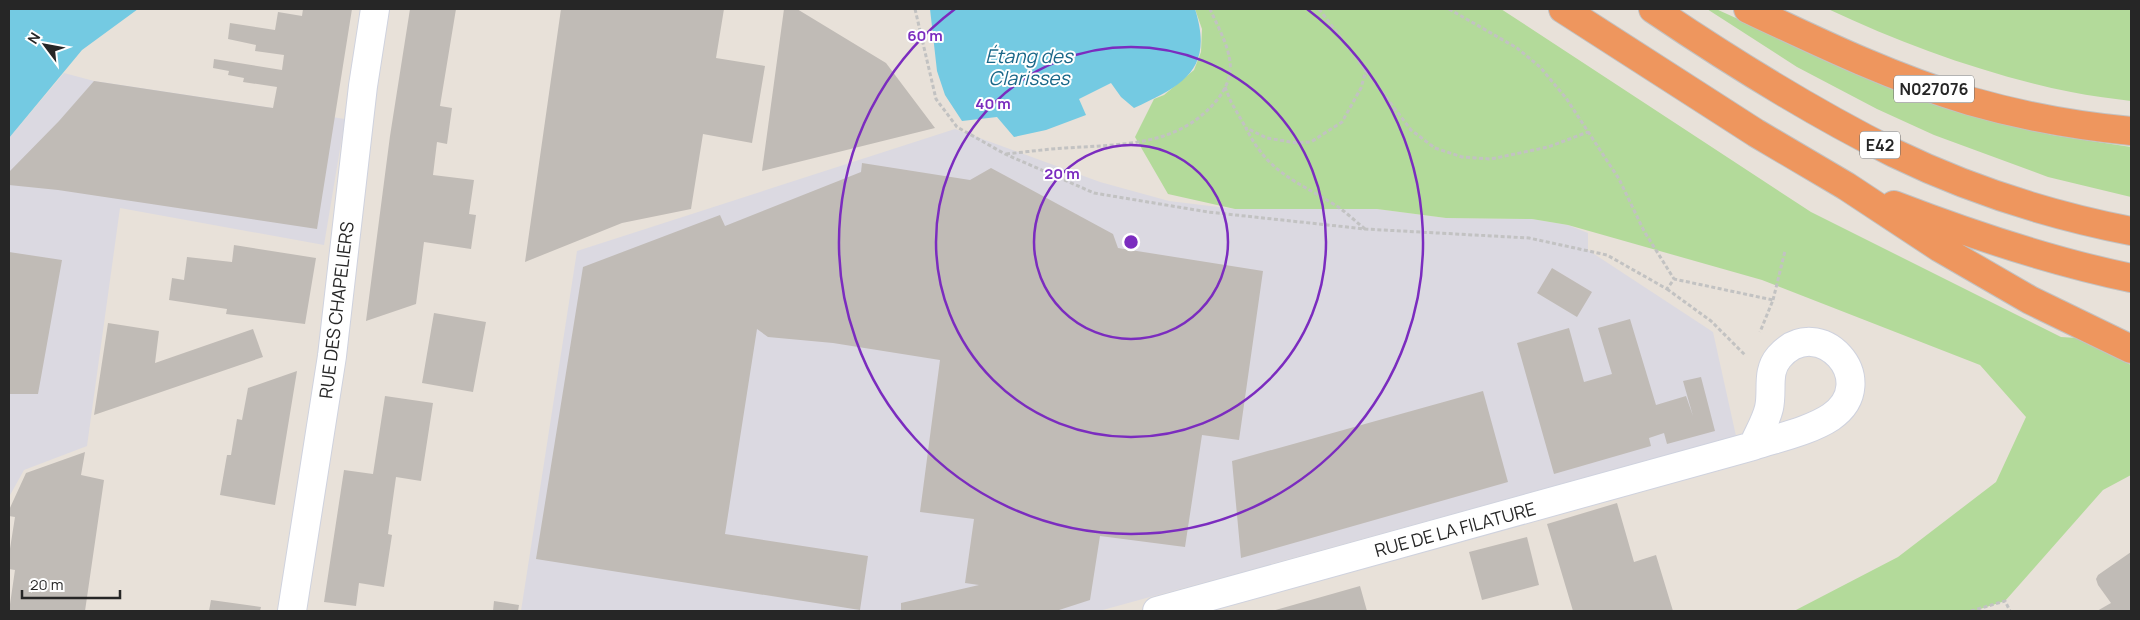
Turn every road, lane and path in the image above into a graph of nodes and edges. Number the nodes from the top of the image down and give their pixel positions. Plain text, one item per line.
1 (375, 9) edge
2 (915, 9) edge
3 (1210, 9) edge
4 (1320, 9) edge
5 (1449, 9) edge
6 (1564, 9) edge
7 (1653, 9) edge
8 (1748, 9) edge
9 (1366, 69) junction
10 (1225, 87) junction
11 (1246, 128) junction
12 (2131, 131) edge
13 (1588, 132) junction
14 (1005, 154) junction
15 (1846, 186) junction
16 (1365, 229) junction
17 (2131, 230) edge
18 (1785, 251) dead end
19 (2131, 278) edge
20 (1674, 279) junction
21 (1667, 289) junction
22 (1773, 300) junction
23 (1758, 334) dead end
24 (1750, 348) dead end
25 (2131, 348) edge
26 (1746, 355) junction
27 (1770, 376) junction
28 (1753, 446) junction
29 (292, 611) edge
30 (1157, 611) edge
31 (1971, 611) edge
32 (2010, 611) edge

1 - 29 street, RUE DES CHAPELIERS
2 - 14 path
3 - 10 path
4 - 9 path
5 - 13 path
6 - 15 highway
7 - 17 highway, E42
8 - 12 highway, N027076
9 - 11 path
9 - 13 path
10 - 11 path
10 - 14 path
11 - 16 path
13 - 20 path
14 - 16 path
15 - 19 highway
15 - 25 highway
16 - 21 path
18 - 22 path
20 - 21 path
20 - 22 path
21 - 26 path
22 - 23 path
24 - 26 path
26 - 27 path
27 - 28 street, RUE DE LA FILATURE
27 - 28 street, RUE DE LA FILATURE
28 - 30 street, RUE DE LA FILATURE
31 - 32 path

